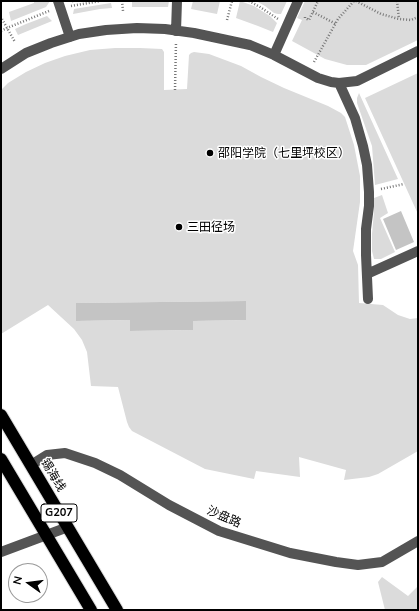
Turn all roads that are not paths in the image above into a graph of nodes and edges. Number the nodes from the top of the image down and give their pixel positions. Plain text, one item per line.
1 (58, 1) edge
2 (177, 1) edge
3 (298, 1) edge
4 (176, 30) junction
5 (70, 37) junction
6 (418, 51) edge
7 (274, 55) junction
8 (1, 70) edge
9 (339, 83) junction
10 (418, 251) edge
11 (366, 274) junction
12 (368, 299) dead end
13 (1, 416) edge
14 (1, 459) edge
15 (31, 465) junction
16 (68, 528) junction
17 (47, 536) junction
18 (418, 542) edge
19 (1, 552) edge
20 (91, 610) edge
21 (118, 610) edge

1 - 5 street
2 - 4 street
3 - 7 street
4 - 5 street
4 - 7 street
5 - 8 street
6 - 9 street
7 - 9 street
9 - 11 street
10 - 11 street
11 - 12 street
13 - 15 highway, 锡海线 / G207
14 - 17 highway, G207
15 - 16 highway, 锡海线 / G207
15 - 18 street, 沙盘路
16 - 17 street
16 - 21 highway, 锡海线 / G207
17 - 19 street
17 - 20 highway, G207

